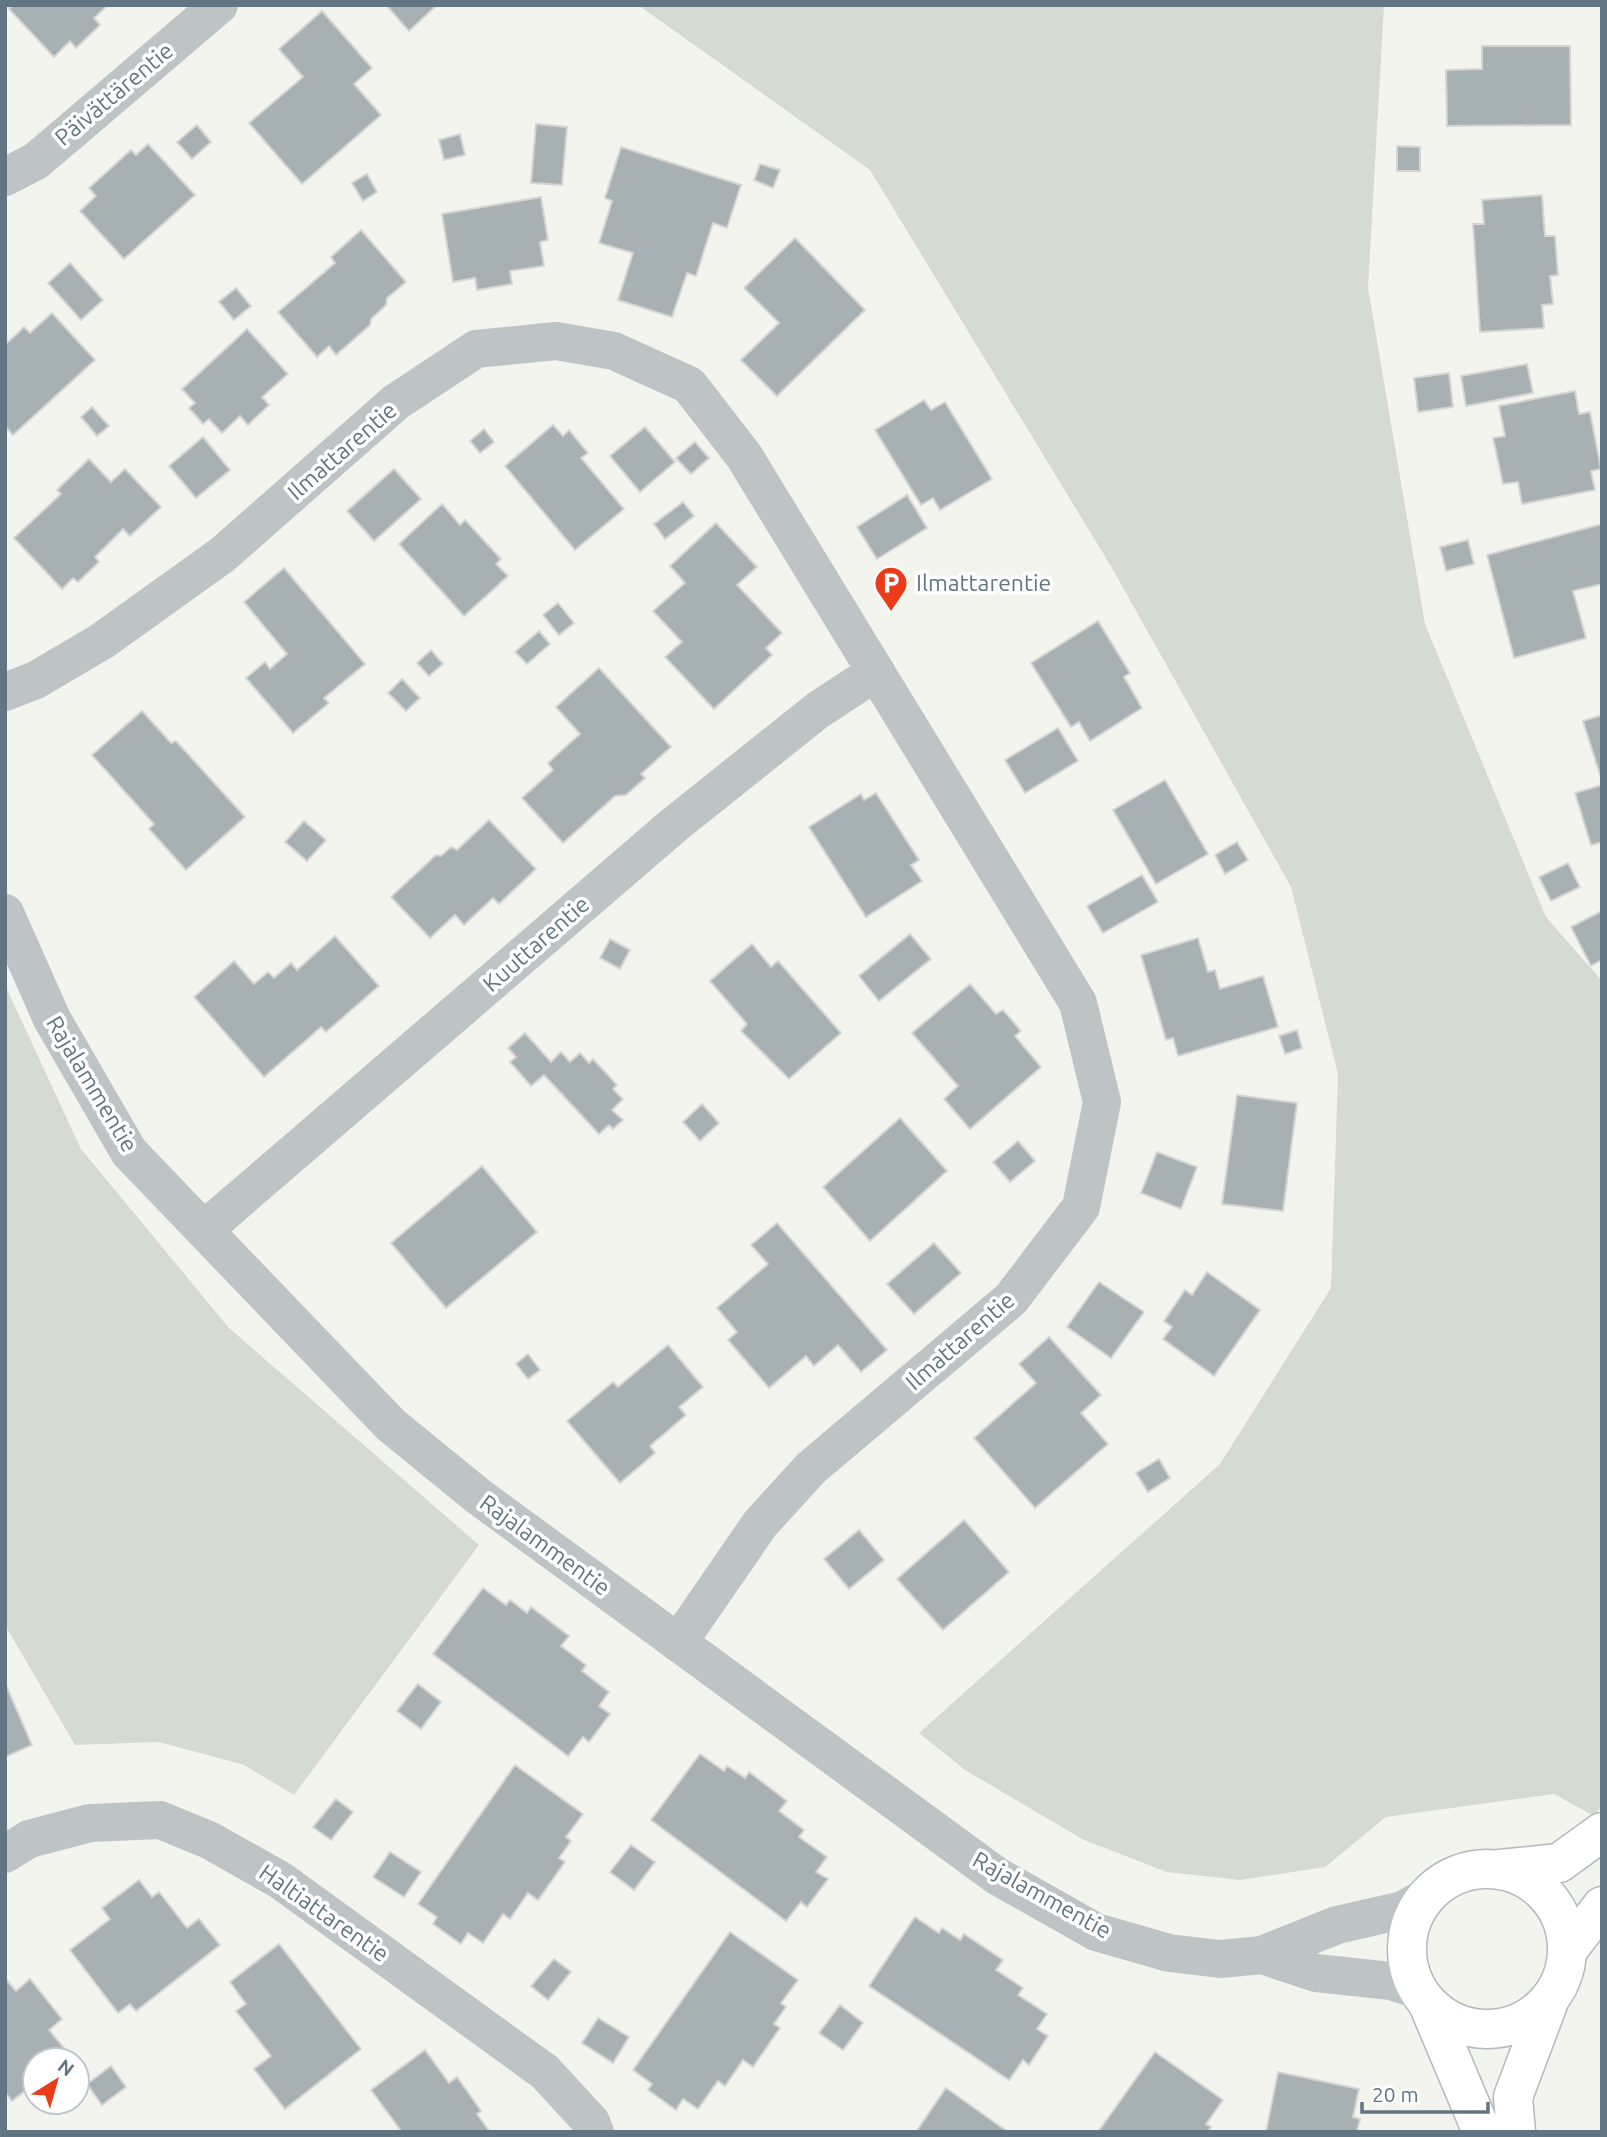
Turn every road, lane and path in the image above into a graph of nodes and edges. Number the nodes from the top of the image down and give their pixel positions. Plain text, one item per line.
1 (219, 5) edge
2 (5, 177) edge
3 (876, 672) junction
4 (5, 692) edge
5 (5, 913) edge
6 (205, 1229) junction
7 (678, 1643) junction
8 (1602, 1832) edge
9 (5, 1854) edge
10 (1500, 1869) junction
11 (1424, 1898) junction
12 (1602, 1906) edge
13 (1568, 1950) junction
14 (1262, 1955) junction
15 (1423, 1997) junction
16 (1548, 2004) junction
17 (596, 2132) edge
18 (1482, 2132) edge
19 (1516, 2132) edge

1 - 2 street, Päivättärentie
3 - 4 street, Ilmattarentie
3 - 6 street, Kuuttarentie
3 - 7 street, Ilmattarentie
5 - 6 street, Rajalammentie
6 - 7 street, Rajalammentie
7 - 14 street, Rajalammentie
8 - 10 street
9 - 17 street, Haltiattarentie
10 - 11 street
10 - 13 street
11 - 14 street, Rajalammentie
11 - 15 street
12 - 13 street
13 - 16 street
14 - 15 street, Rajalammentie
15 - 16 street
15 - 18 street
16 - 19 street

